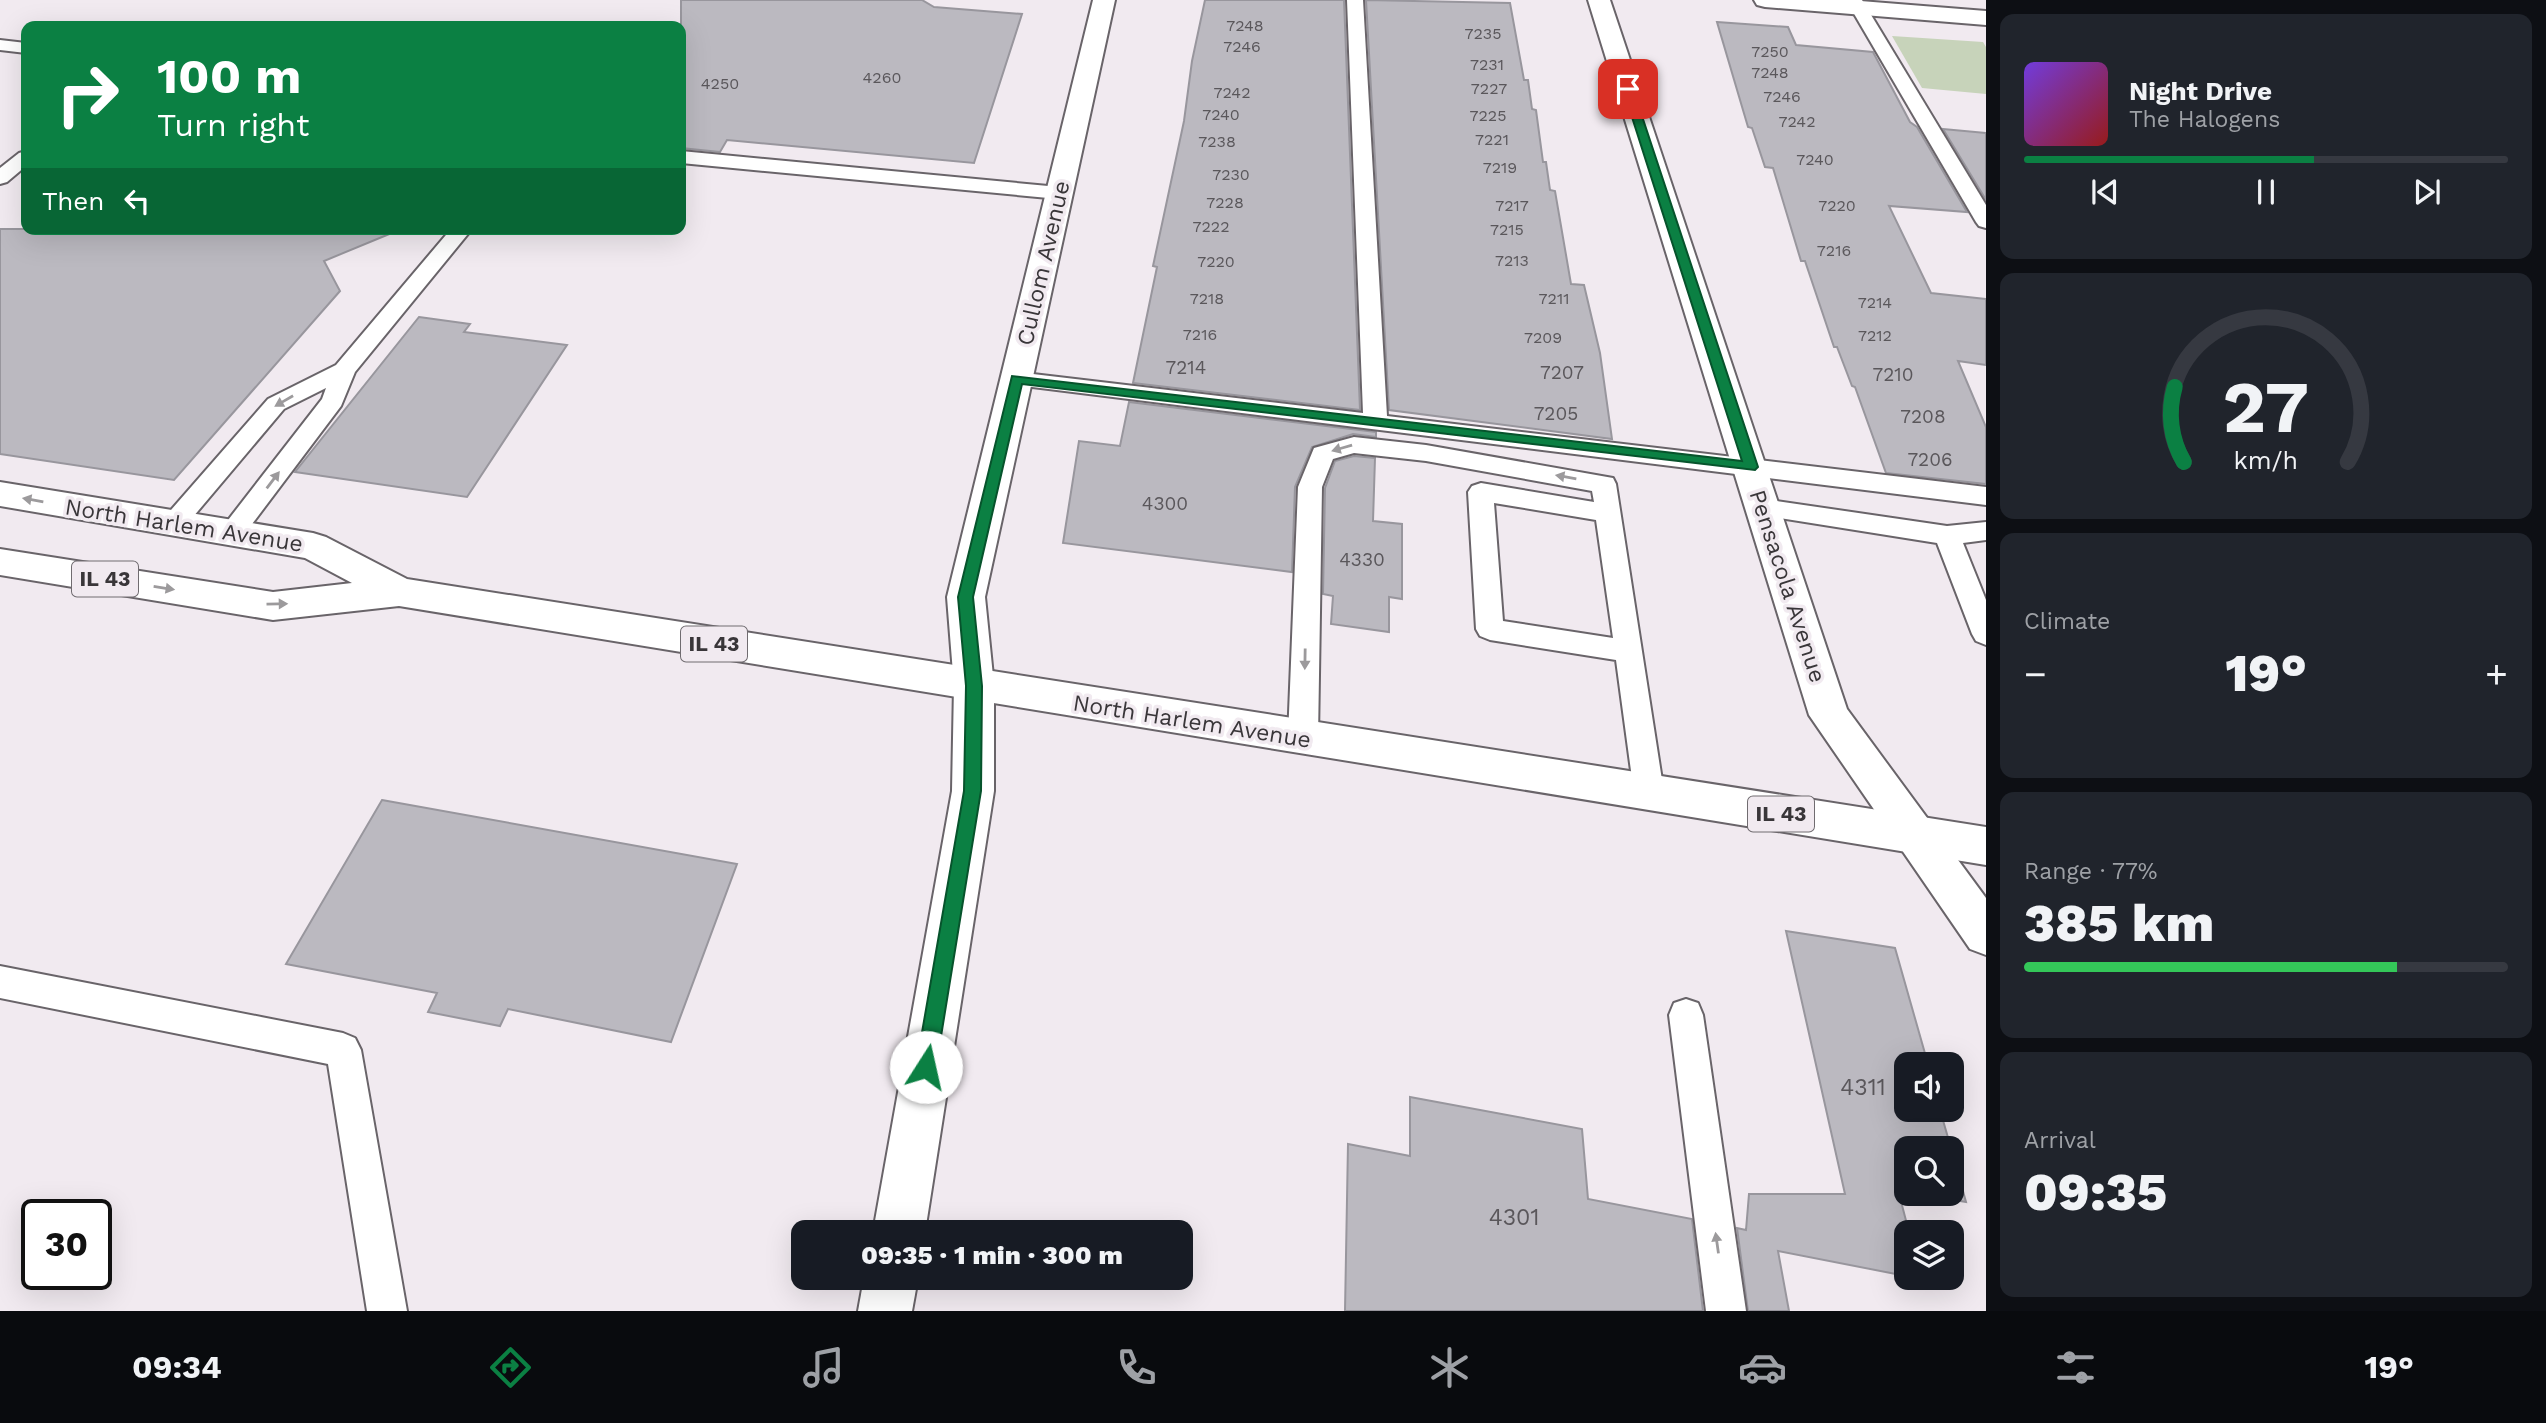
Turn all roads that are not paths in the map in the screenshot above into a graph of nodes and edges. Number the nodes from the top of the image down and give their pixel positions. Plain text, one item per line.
1 (1104, 0) edge
2 (1355, 0) edge
3 (1599, 0) edge
4 (1765, 0) edge
5 (1856, 4) edge
6 (1986, 18) edge
7 (0, 46) edge
8 (21, 48) edge
9 (686, 157) edge
10 (21, 162) edge
11 (0, 178) edge
12 (1059, 193) junction
13 (1986, 222) edge
14 (457, 235) edge
15 (344, 370) junction
16 (1016, 379) junction
17 (1375, 423) junction
18 (1751, 467) junction
19 (0, 494) edge
20 (1986, 496) edge
21 (1763, 508) junction
22 (1607, 513) junction
23 (173, 524) junction
24 (1986, 531) edge
25 (230, 533) junction
26 (1947, 535) junction
27 (0, 562) edge
28 (399, 592) junction
29 (1986, 634) edge
30 (1628, 651) junction
31 (974, 686) junction
32 (1303, 738) junction
33 (1648, 793) junction
34 (1913, 834) junction
35 (1986, 846) edge
36 (1986, 934) edge
37 (0, 982) edge
38 (1686, 1015) dead end
39 (900, 1220) edge
40 (889, 1290) edge
41 (387, 1311) edge
42 (885, 1311) edge
43 (1726, 1311) edge

1 - 12 street, Cullom Avenue
2 - 17 lane
3 - 18 street, Pensacola Avenue
4 - 5 street
5 - 6 street
5 - 13 lane
7 - 8 lane
9 - 12 lane
10 - 11 lane
12 - 16 street, Cullom Avenue
14 - 15 lane
15 -> 23 lane
25 -> 15 lane
16 - 17 lane
16 - 31 street, Cullom Avenue
17 - 18 lane
18 - 20 lane
18 - 21 street, Pensacola Avenue
23 -> 19 street, North Harlem Avenue / IL 43
21 - 26 lane
21 - 34 street, Pensacola Avenue
22 - 30 lane
22 - 30 lane
22 -> 32 lane
23 - 25 street, North Harlem Avenue / IL 43
24 - 26 lane
25 - 28 street, North Harlem Avenue / IL 43
26 - 29 lane
27 -> 28 street, North Harlem Avenue / IL 43
28 - 31 street, North Harlem Avenue / IL 43
30 - 33 lane
31 - 32 street, North Harlem Avenue / IL 43
31 - 39 street, Cullom Avenue
32 - 33 street, North Harlem Avenue / IL 43
33 - 34 street, North Harlem Avenue / IL 43
34 - 35 street, North Harlem Avenue / IL 43
34 - 36 street, Pensacola Avenue
37 - 41 lane
43 -> 38 lane
40 - 42 street

